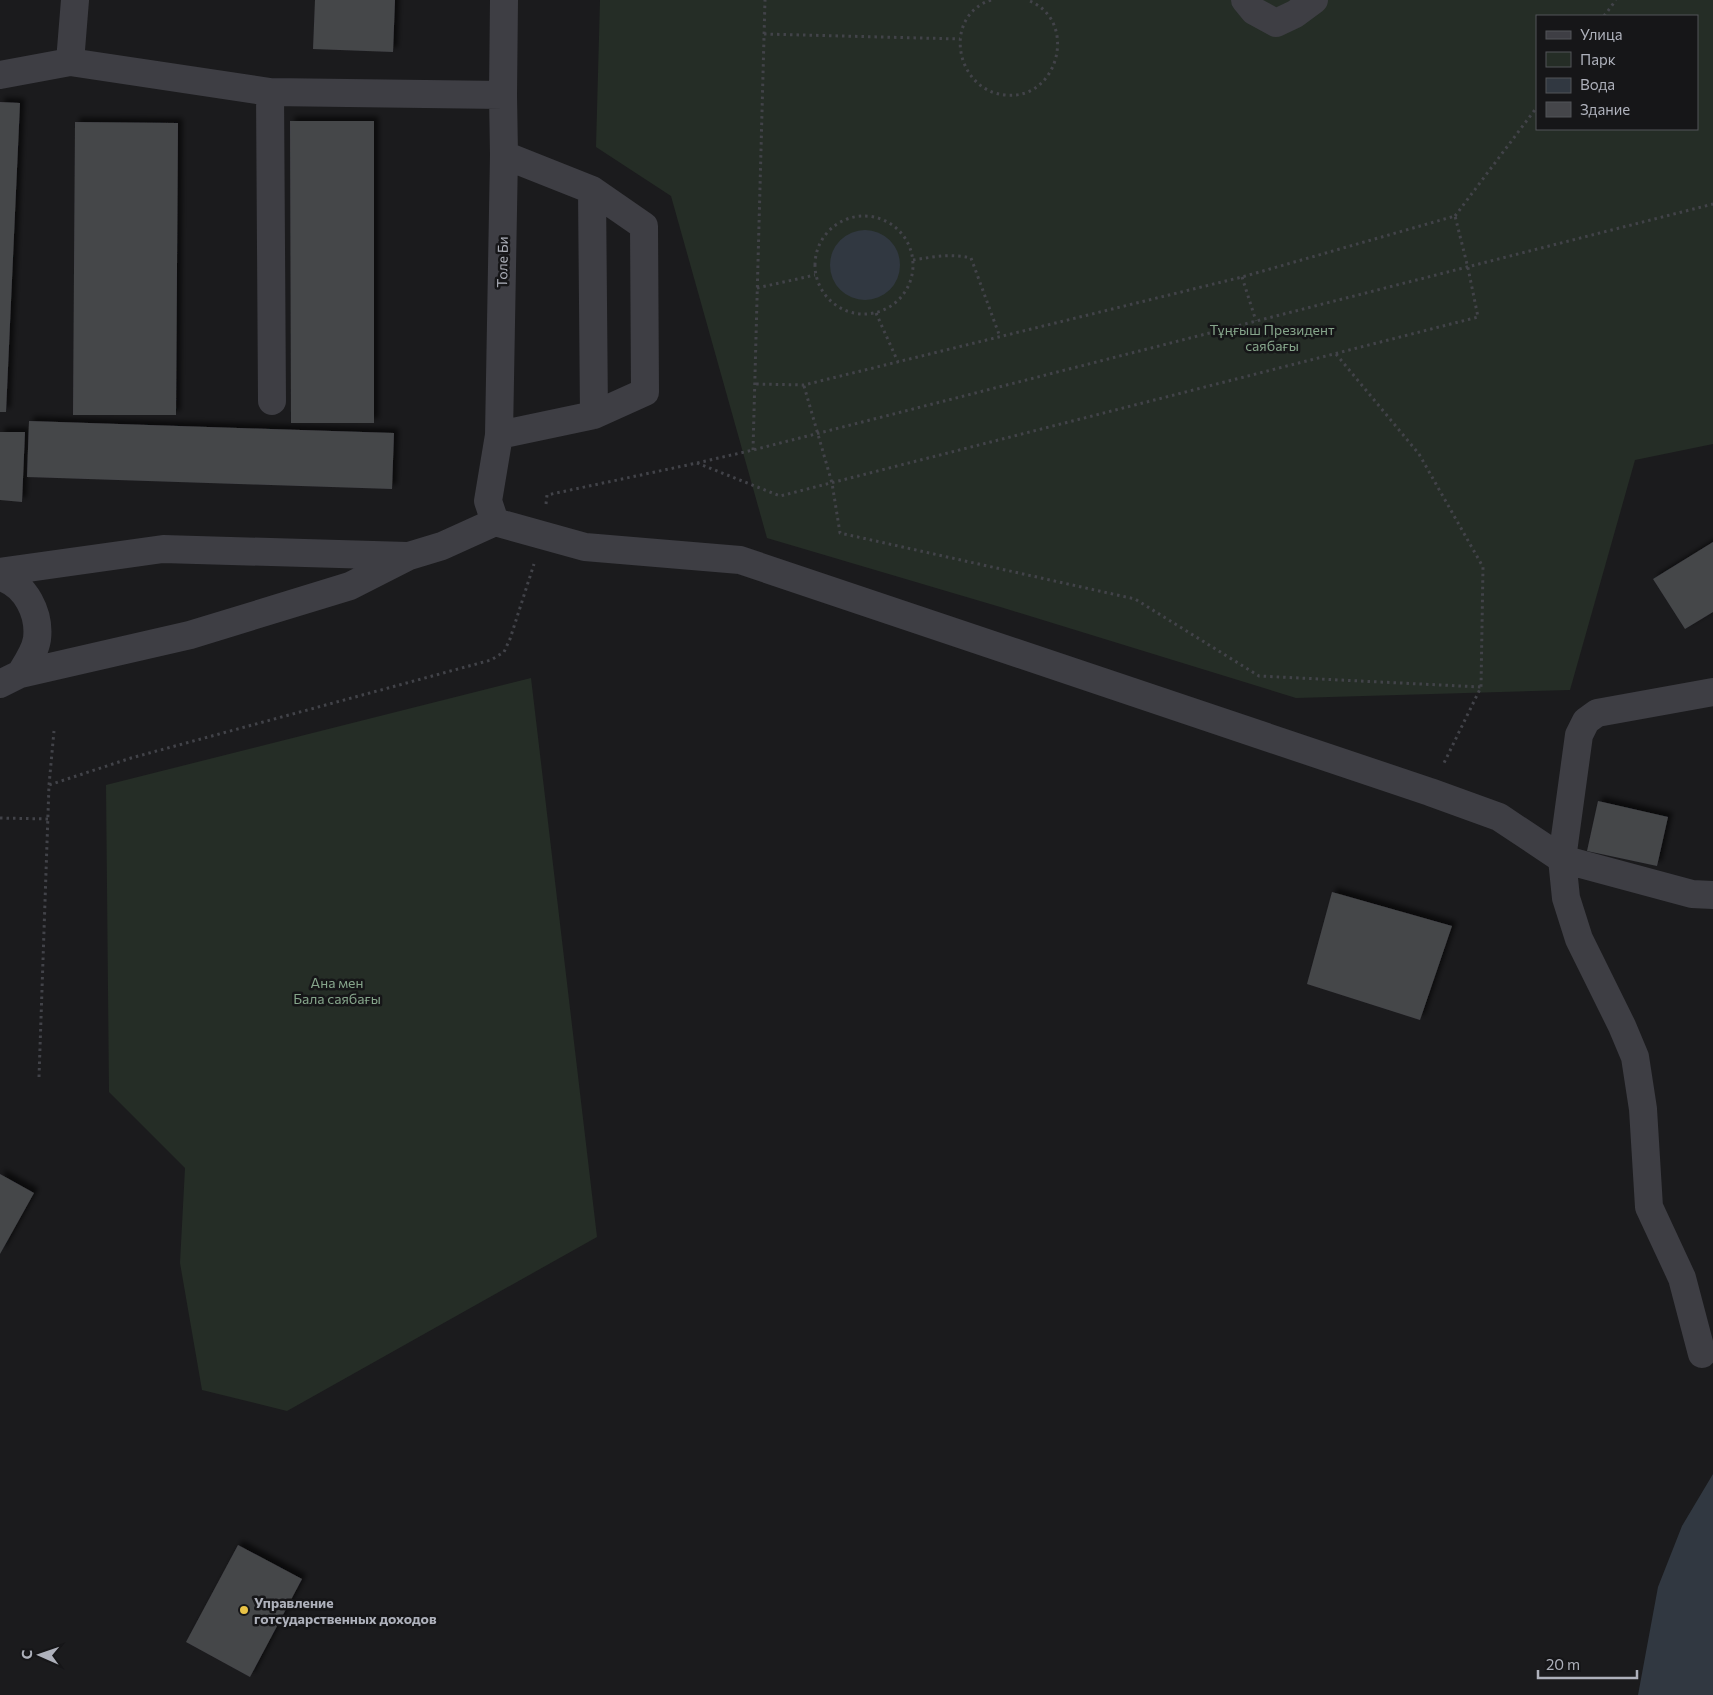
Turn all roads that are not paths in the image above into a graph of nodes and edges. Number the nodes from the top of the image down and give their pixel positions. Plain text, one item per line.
1 (75, 0) edge
2 (504, 0) edge
3 (1245, 0) edge
4 (1314, 0) edge
5 (70, 62) junction
6 (0, 75) edge
7 (270, 92) junction
8 (503, 95) junction
9 (504, 155) junction
10 (592, 190) junction
11 (272, 402) dead end
12 (594, 415) junction
13 (499, 435) junction
14 (495, 522) junction
15 (409, 556) junction
16 (0, 572) edge
17 (0, 577) edge
18 (10, 679) edge
19 (1713, 692) edge
20 (1562, 859) junction
21 (1713, 895) edge
22 (1702, 1354) dead end

1 - 5 street
2 - 8 street, Толе Би
3 - 4 street
5 - 6 street
5 - 7 street
7 - 8 street
7 - 11 street
8 - 9 street, Толе Би
9 - 10 street
9 - 13 street, Толе Би
10 - 12 street
10 - 12 street
12 - 13 street
13 - 14 street, Толе Би
14 - 15 street
14 - 20 street
15 - 16 street
15 - 18 street
17 - 18 street
19 - 20 street
20 - 21 street
20 - 22 street

